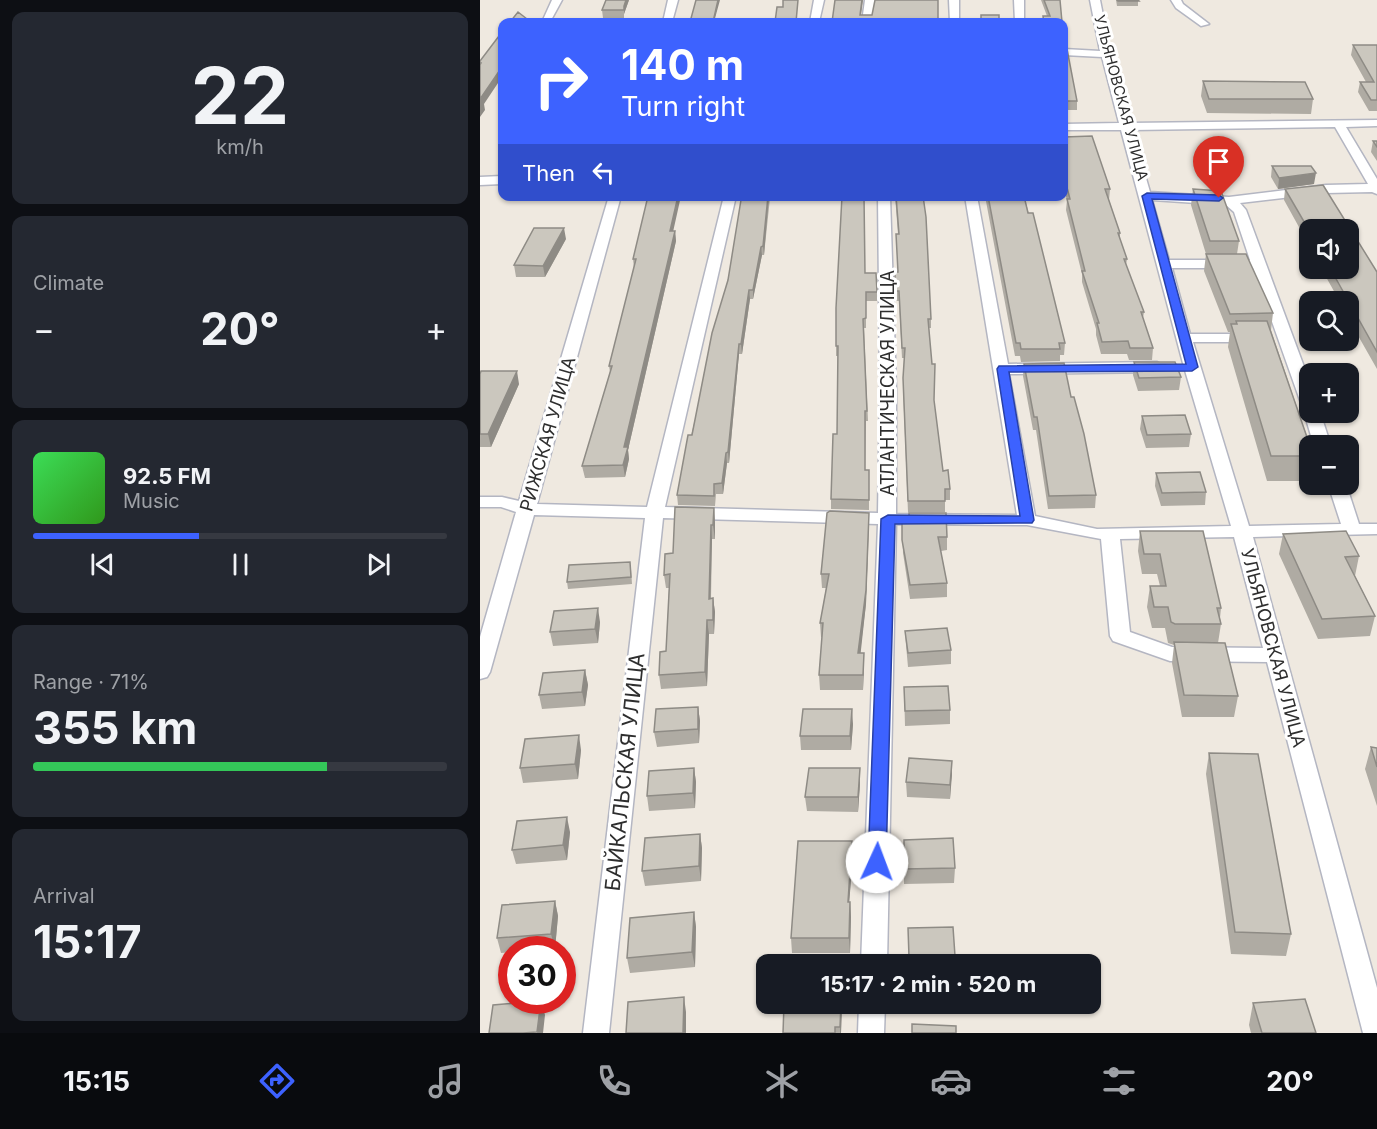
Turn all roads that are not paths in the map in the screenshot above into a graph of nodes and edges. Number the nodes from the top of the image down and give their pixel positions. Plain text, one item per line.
1 (557, 0) edge
2 (673, 0) edge
3 (819, 0) edge
4 (870, 0) edge
5 (954, 0) edge
6 (1019, 0) edge
7 (1095, 0) edge
8 (1176, 0) edge
9 (548, 18) edge
10 (668, 18) edge
11 (815, 18) edge
12 (868, 18) edge
13 (955, 18) edge
14 (1020, 18) edge
15 (1204, 24) dead end
16 (1068, 52) edge
17 (1106, 54) junction
18 (1338, 122) junction
19 (1377, 123) edge
20 (1068, 127) edge
21 (1128, 127) junction
22 (498, 180) edge
23 (480, 181) edge
24 (1376, 189) edge
25 (1147, 196) junction
26 (614, 201) edge
27 (729, 201) edge
28 (885, 201) edge
29 (972, 201) edge
30 (1229, 201) junction
31 (1166, 264) junction
32 (1258, 264) junction
33 (1185, 338) junction
34 (1286, 338) junction
35 (1180, 367) junction
36 (1003, 369) junction
37 (1299, 375) edge
38 (1341, 495) edge
39 (480, 502) edge
40 (526, 509) junction
41 (655, 512) junction
42 (888, 519) junction
43 (1027, 520) junction
44 (1352, 529) junction
45 (1377, 530) edge
46 (1242, 531) junction
47 (1110, 533) junction
48 (1274, 655) junction
49 (480, 672) edge
50 (874, 954) edge
51 (872, 1014) edge
52 (596, 1033) edge
53 (872, 1033) edge
54 (1376, 1033) edge

1 - 9 street
2 - 10 street
3 - 11 street
4 - 12 street
5 - 13 street
6 - 14 street
7 - 17 street, УЛЬЯНОВСКАЯ УЛИЦА
8 - 15 street
16 - 17 street
17 - 21 street, УЛЬЯНОВСКАЯ УЛИЦА
18 - 19 street
18 - 21 street
18 - 24 street
20 - 21 street
21 - 25 street, УЛЬЯНОВСКАЯ УЛИЦА
22 - 23 street
24 - 30 street, УЛЬЯНОВСКАЯ УЛИЦА
25 - 30 street, УЛЬЯНОВСКАЯ УЛИЦА
25 - 31 street, УЛЬЯНОВСКАЯ УЛИЦА
26 - 40 street, РИЖСКАЯ УЛИЦА
27 - 41 street, БАЙКАЛЬСКАЯ УЛИЦА
28 - 42 street, АТЛАНТИЧЕСКАЯ УЛИЦА
29 - 36 street
30 - 32 street
31 - 32 street
31 - 33 street, УЛЬЯНОВСКАЯ УЛИЦА
32 - 34 street
33 - 34 street
33 - 35 street, УЛЬЯНОВСКАЯ УЛИЦА
34 - 37 street
35 - 36 street
35 - 46 street, УЛЬЯНОВСКАЯ УЛИЦА
36 - 43 street
38 - 44 street
39 - 40 street
40 - 41 street
40 - 49 street, РИЖСКАЯ УЛИЦА
41 - 42 street
41 - 52 street, БАЙКАЛЬСКАЯ УЛИЦА
42 - 43 street
42 - 50 street, АТЛАНТИЧЕСКАЯ УЛИЦА
43 - 47 street
44 - 45 street
44 - 46 street
46 - 47 street
46 - 48 street, УЛЬЯНОВСКАЯ УЛИЦА
47 - 48 street
48 - 54 street, УЛЬЯНОВСКАЯ УЛИЦА
51 - 53 street

